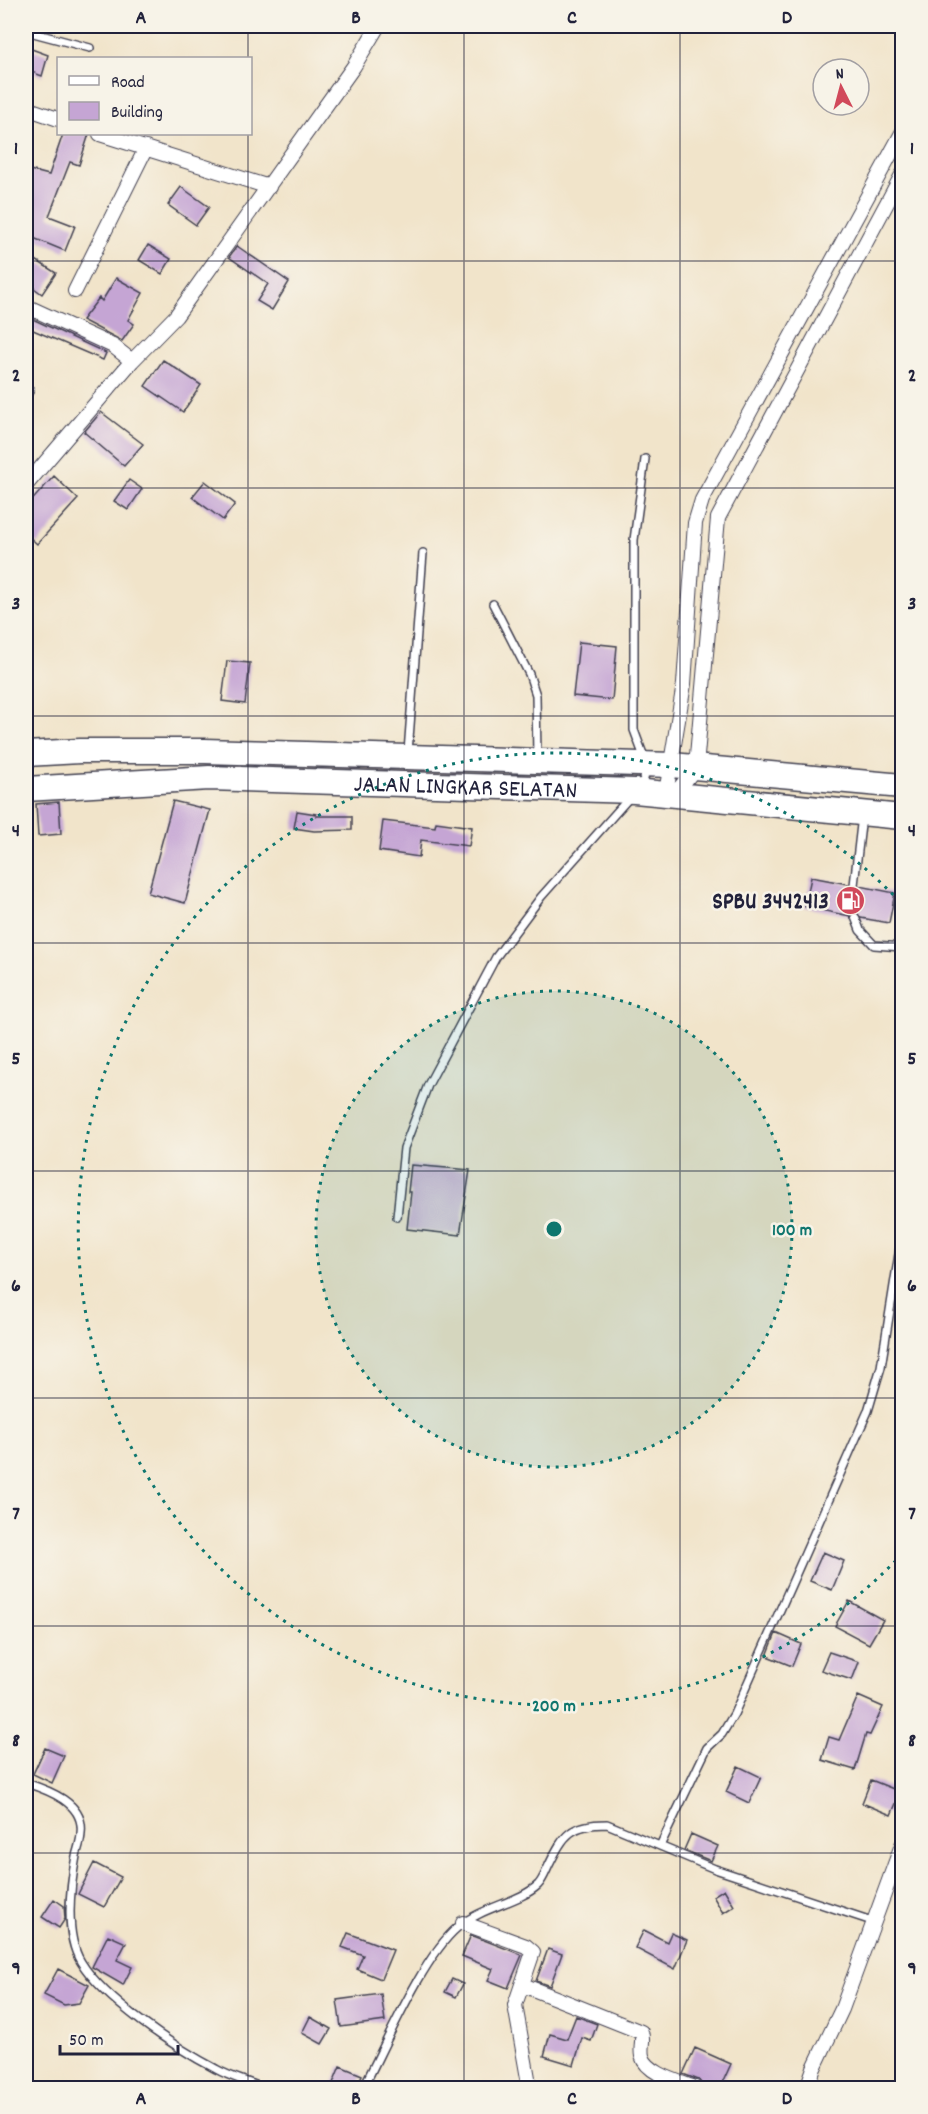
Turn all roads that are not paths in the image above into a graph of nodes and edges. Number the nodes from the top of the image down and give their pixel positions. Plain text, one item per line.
1 (378, 26) edge
2 (26, 31) edge
3 (90, 48) dead end
4 (26, 108) edge
5 (57, 119) edge
6 (903, 133) edge
7 (103, 135) edge
8 (146, 148) junction
9 (903, 175) edge
10 (269, 186) junction
11 (75, 291) dead end
12 (26, 306) edge
13 (132, 361) junction
14 (645, 459) dead end
15 (26, 485) edge
16 (423, 553) dead end
17 (493, 604) dead end
18 (26, 754) edge
19 (407, 757) junction
20 (536, 762) junction
21 (647, 765) junction
22 (684, 766) junction
23 (903, 786) edge
24 (26, 789) edge
25 (635, 791) junction
26 (671, 794) junction
27 (862, 814) junction
28 (903, 817) edge
29 (854, 885) dead end
30 (855, 917) dead end
31 (903, 947) edge
32 (397, 1217) dead end
33 (903, 1235) edge
34 (26, 1783) edge
35 (903, 1845) edge
36 (660, 1846) junction
37 (875, 1922) junction
38 (463, 1923) junction
39 (523, 1985) junction
40 (528, 2079) dead end
41 (262, 2088) edge
42 (363, 2088) edge
43 (695, 2088) edge
44 (807, 2088) edge

1 - 10 street
2 - 3 lane
4 - 5 street
6 - 22 street
7 - 8 street
8 - 10 street
8 - 11 street
9 - 22 street
10 - 13 street
12 - 13 street
13 - 15 street
14 - 21 lane
16 - 19 lane
17 - 20 lane
18 - 19 highway, JALAN LINGKAR SELATAN
19 - 20 highway, JALAN LINGKAR SELATAN
20 - 21 highway, JALAN LINGKAR SELATAN
21 - 22 highway, JALAN LINGKAR SELATAN
21 - 25 lane
22 - 23 highway, JALAN LINGKAR SELATAN
22 - 26 street
22 - 26 street
24 - 25 highway, JALAN LINGKAR SELATAN
25 - 26 highway, JALAN LINGKAR SELATAN
25 - 32 lane
26 - 27 highway, JALAN LINGKAR SELATAN
27 - 28 highway, JALAN LINGKAR SELATAN
27 - 29 lane
30 - 31 lane
33 - 36 lane
34 - 41 lane
35 - 37 street
36 - 37 lane
36 - 38 lane
37 - 44 street
38 - 39 street
38 - 42 lane
39 - 40 street
39 - 43 street

